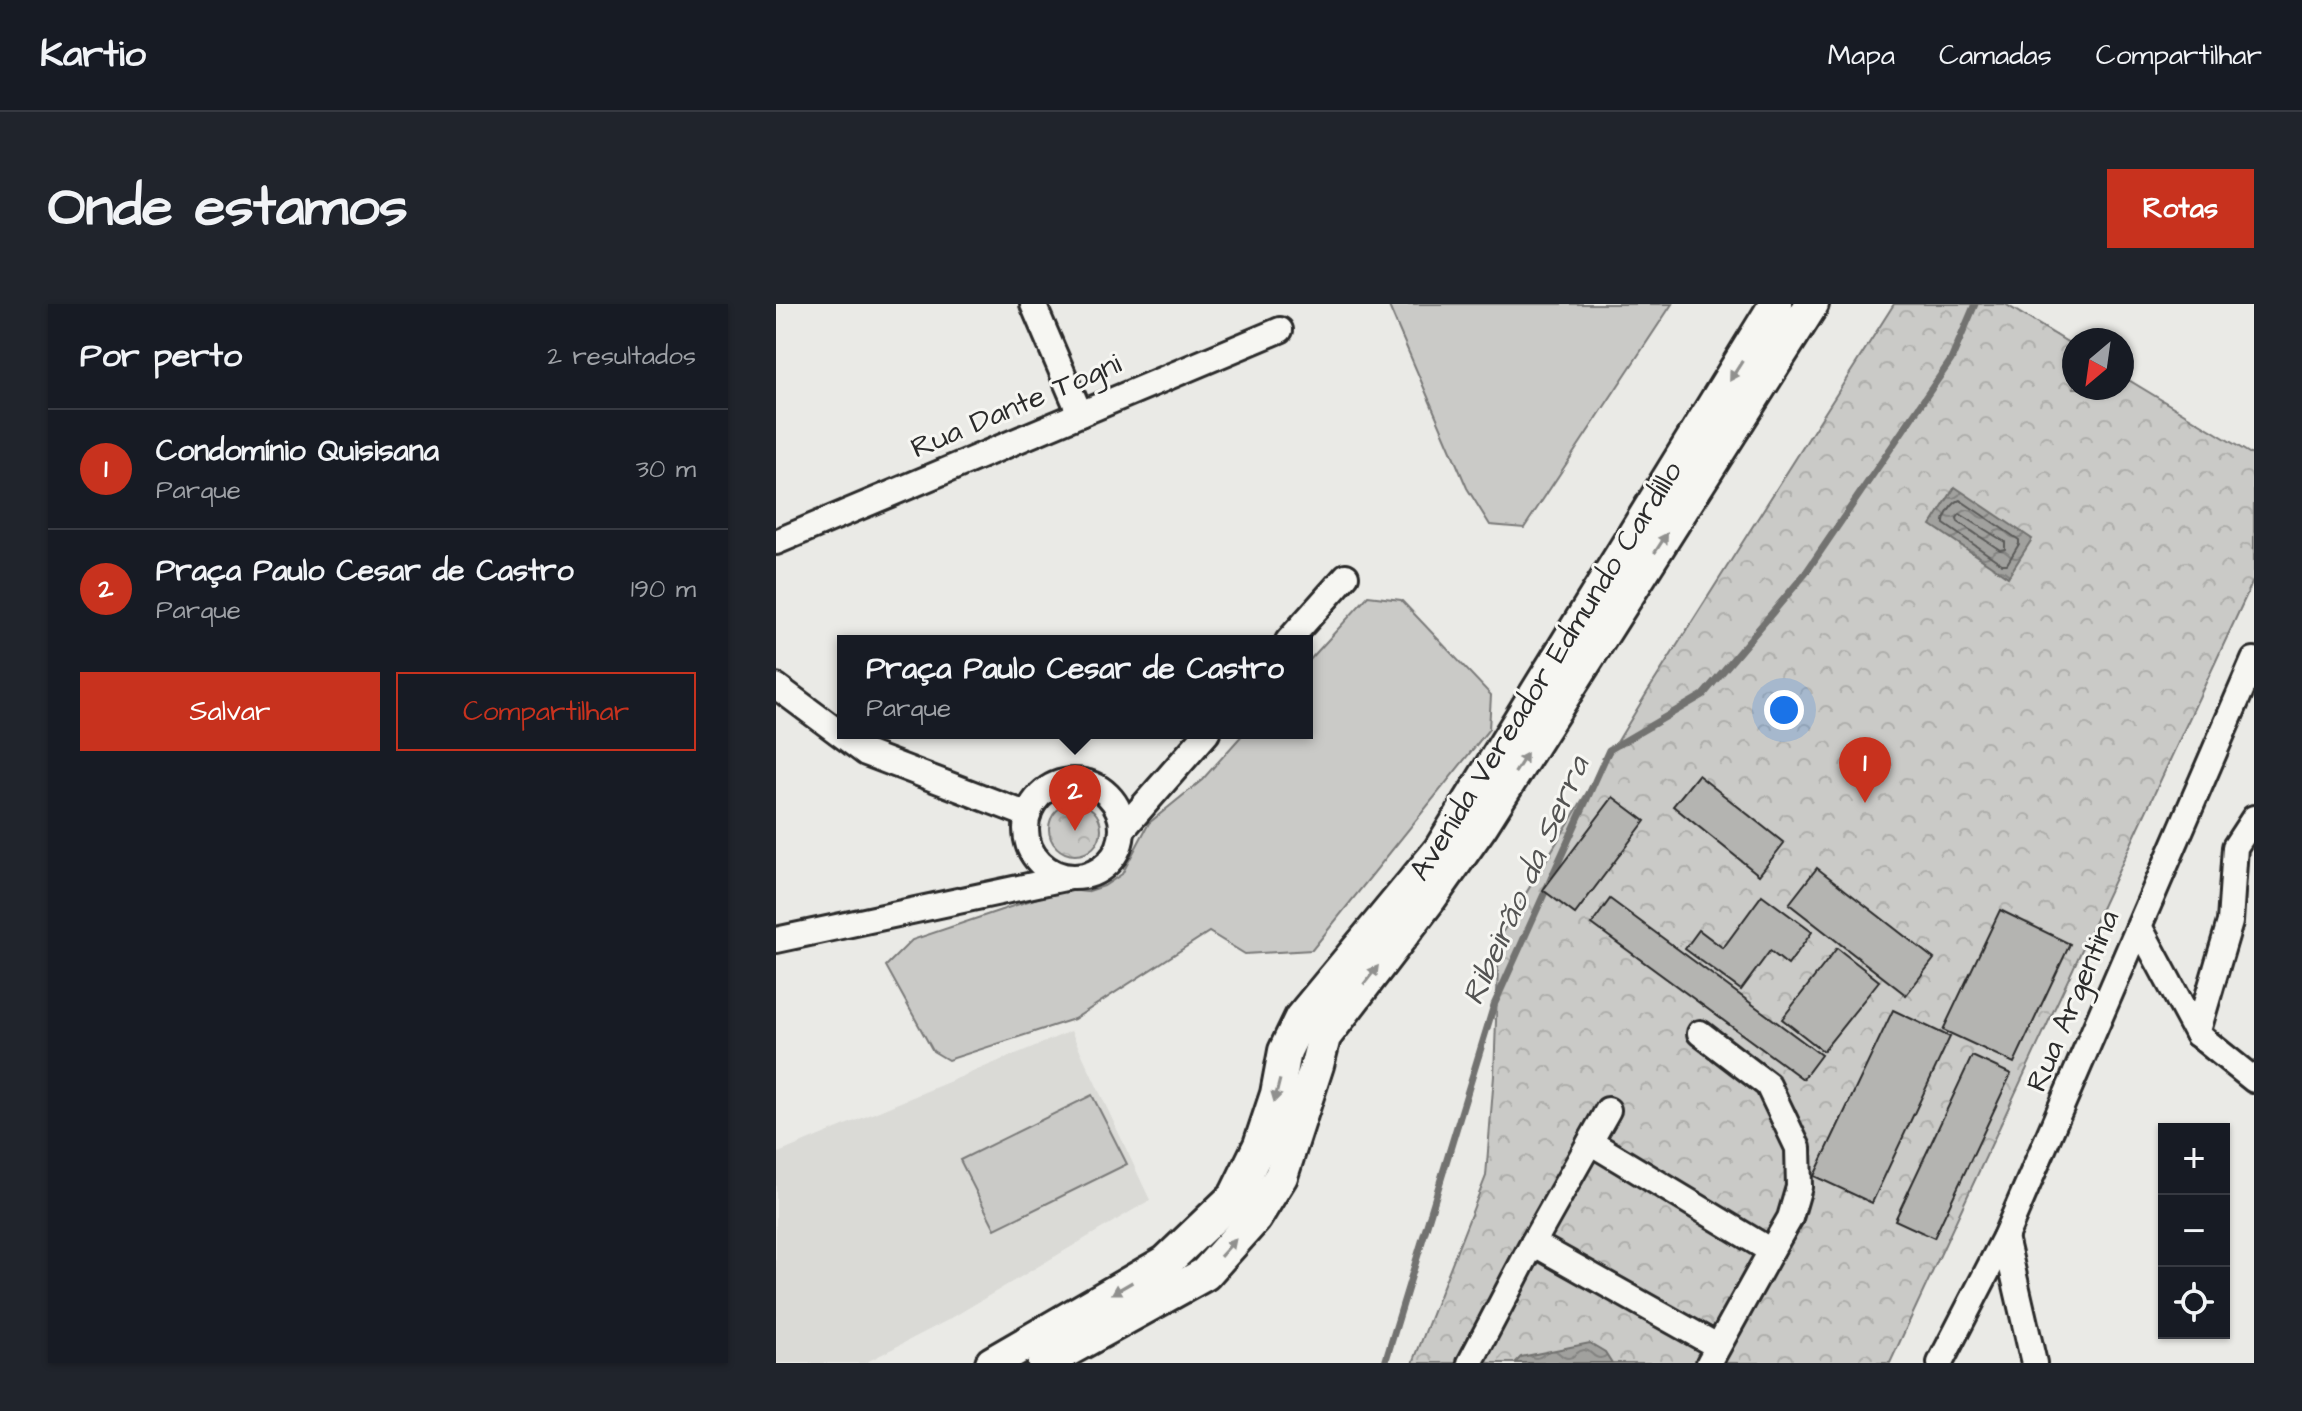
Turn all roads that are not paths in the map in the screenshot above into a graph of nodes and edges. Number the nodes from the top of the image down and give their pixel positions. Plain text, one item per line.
1 (1033, 304) edge
2 (1776, 304) edge
3 (1812, 304) edge
4 (1280, 330) dead end
5 (1080, 414) junction
6 (776, 542) edge
7 (1346, 576) dead end
8 (1293, 635) edge
9 (2254, 660) edge
10 (776, 686) edge
11 (837, 731) edge
12 (847, 739) edge
13 (1202, 739) edge
14 (1028, 815) junction
15 (2254, 818) edge
16 (1122, 830) junction
17 (1070, 877) junction
18 (2140, 928) junction
19 (776, 940) edge
20 (1700, 1033) dead end
21 (2197, 1034) junction
22 (2254, 1080) edge
23 (1608, 1110) dead end
24 (1590, 1142) junction
25 (2005, 1237) junction
26 (1533, 1243) junction
27 (1771, 1251) junction
28 (1713, 1355) edge
29 (992, 1363) edge
30 (1044, 1363) edge
31 (1470, 1363) edge
32 (1940, 1363) edge
33 (2034, 1363) edge

1 - 5 street
2 -> 29 main road, Avenida Vereador Edmundo Cardillo
30 -> 3 main road, Avenida Vereador Edmundo Cardillo
4 - 5 street, Rua Dante Togni
5 - 6 street, Rua Dante Togni
7 - 8 street
9 - 18 street, Rua Argentina
10 - 11 street
12 - 14 street
13 - 16 street
14 - 16 street
14 - 17 street
15 - 21 street
16 - 17 street
17 - 19 street
18 - 21 street
18 - 25 street, Rua Argentina
20 - 27 street
21 - 22 street
23 - 24 street
24 - 26 street
24 - 27 street
25 - 32 street, Rua Argentina
25 - 33 street
26 - 28 street
26 - 31 street
27 - 28 street

